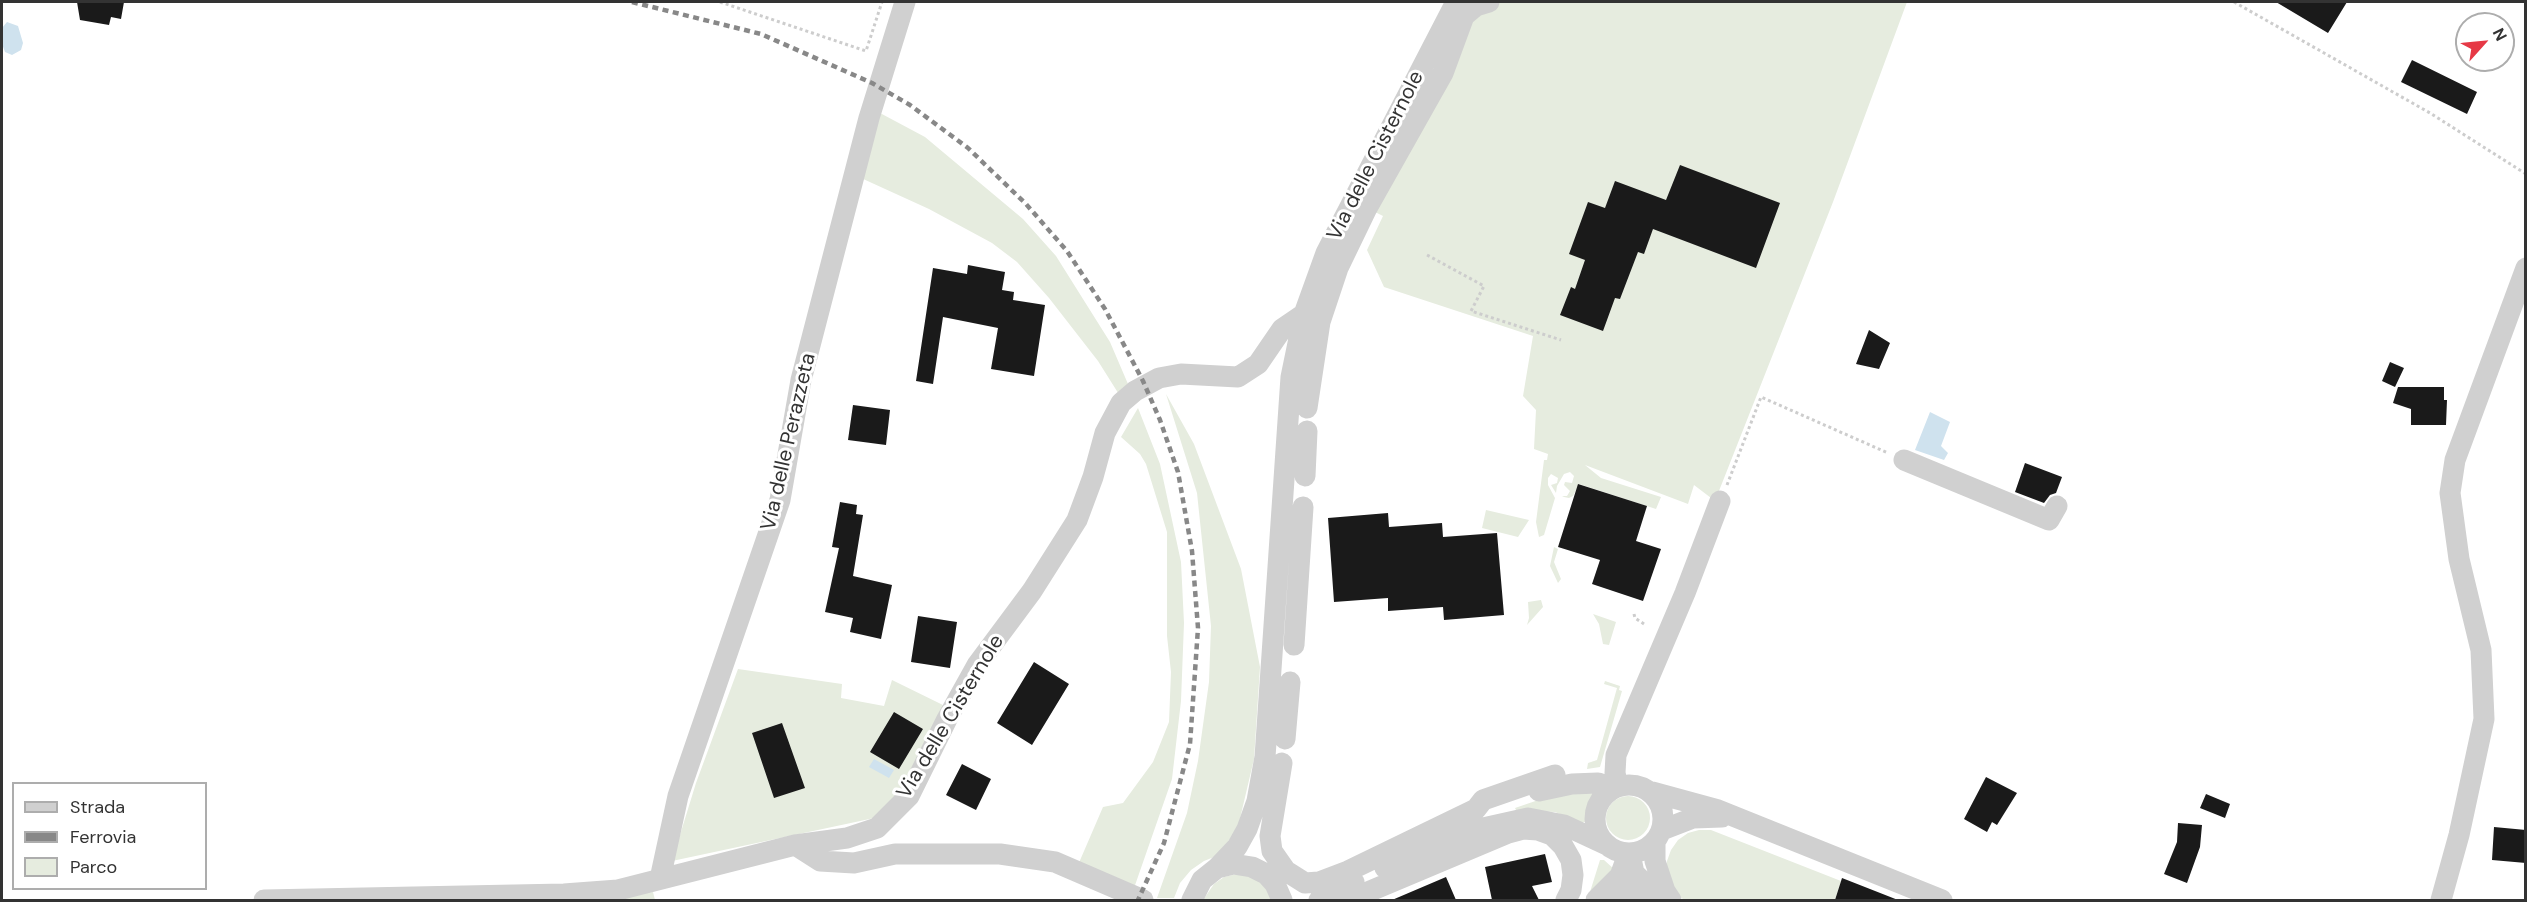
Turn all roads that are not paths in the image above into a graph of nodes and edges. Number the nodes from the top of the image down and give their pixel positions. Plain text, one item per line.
1 (905, 2) edge
2 (1456, 2) edge
3 (1489, 2) edge
4 (2526, 268) edge
5 (1304, 314) junction
6 (1307, 408) dead end
7 (1307, 431) dead end
8 (1904, 460) road end
9 (1305, 476) dead end
10 (1720, 501) road end
11 (2057, 506) dead end
12 (1303, 507) dead end
13 (1294, 645) dead end
14 (1290, 682) dead end
15 (1281, 750) junction
16 (1555, 775) dead end
17 (1615, 787) junction
18 (1652, 792) junction
19 (1257, 801) junction
20 (1742, 821) junction
21 (1564, 825) junction
22 (1659, 836) junction
23 (795, 845) junction
24 (1607, 845) junction
25 (1434, 847) junction
26 (1629, 854) junction
27 (1217, 868) junction
28 (660, 879) junction
29 (1271, 879) junction
30 (1346, 894) edge
31 (264, 900) edge
32 (1143, 900) edge
33 (1192, 900) edge
34 (1203, 900) edge
35 (1275, 900) edge
36 (1282, 900) edge
37 (1319, 900) edge
38 (1566, 900) edge
39 (1574, 900) edge
40 (1596, 900) edge
41 (1610, 900) edge
42 (1642, 900) edge
43 (1662, 900) edge
44 (1671, 900) edge
45 (1942, 900) edge
46 (2440, 900) edge

1 - 28 street, Via delle Perazzeta
2 - 5 street, Via delle Cisternole
3 - 6 street
4 - 46 street
5 - 15 street, Via delle Cisternole
5 - 23 street, Via delle Cisternole
7 - 9 street
8 - 11 street
10 - 17 street
12 - 13 street
14 - 15 street
15 - 16 street
15 - 19 street, Via delle Cisternole
17 - 18 street
17 - 24 street
17 - 25 street
18 - 20 street
18 - 22 street
19 - 27 street, Via delle Cisternole
19 - 29 street, Via delle Cisternole
20 - 22 street
20 - 45 street
21 - 24 street
21 - 25 street
21 - 39 street
22 - 26 street
22 - 44 street
23 - 28 street, Via delle Cisternole
23 - 32 street
24 - 26 street
25 - 30 street
26 - 40 street
26 - 43 street
27 - 29 street
27 - 33 street, Via delle Cisternole
28 - 31 street, Via delle Cisternole
29 - 30 street
29 - 36 street, Via delle Cisternole
30 - 37 street
30 - 38 street
34 - 35 street
41 - 42 street

